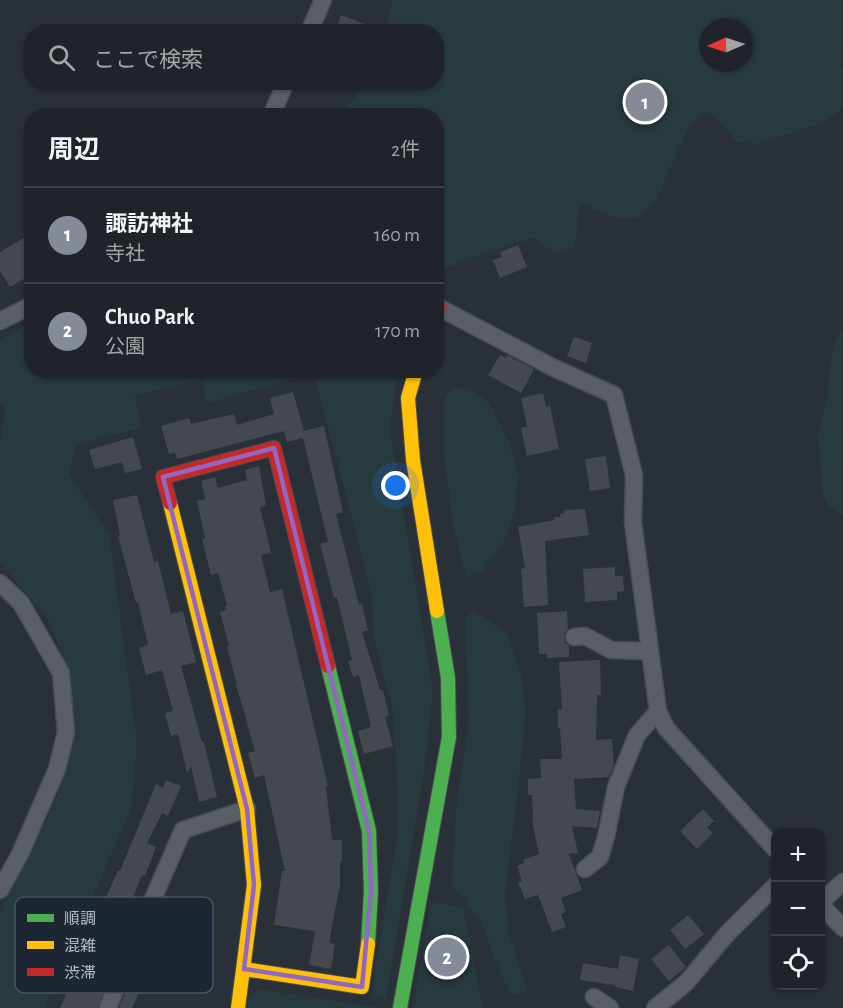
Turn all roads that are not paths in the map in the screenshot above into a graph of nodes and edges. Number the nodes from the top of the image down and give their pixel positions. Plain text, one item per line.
1 (323, 0) edge
2 (312, 24) edge
3 (282, 90) edge
4 (275, 108) edge
5 (24, 309) edge
6 (444, 312) edge
7 (0, 321) edge
8 (414, 378) edge
9 (0, 583) edge
10 (574, 637) dead end
11 (650, 651) junction
12 (658, 711) junction
13 (247, 809) junction
14 (771, 844) edge
15 (585, 869) dead end
16 (843, 882) edge
17 (0, 890) edge
18 (771, 890) edge
19 (154, 897) edge
20 (825, 899) edge
21 (825, 909) edge
22 (843, 928) edge
23 (244, 969) junction
24 (114, 993) edge
25 (594, 997) dead end
26 (108, 1008) edge
27 (238, 1008) edge
28 (400, 1008) edge
29 (610, 1008) edge
30 (655, 1008) edge

1 - 2 street
3 - 4 street
5 - 7 street
6 - 11 street
8 - 28 street
9 - 17 street
10 - 11 street
11 - 12 street
12 - 14 street
12 - 15 street
13 - 19 street
13 - 23 street
13 - 23 street
16 - 20 street
18 - 30 street
21 - 22 street
23 - 27 street
24 - 26 street
25 - 29 street

